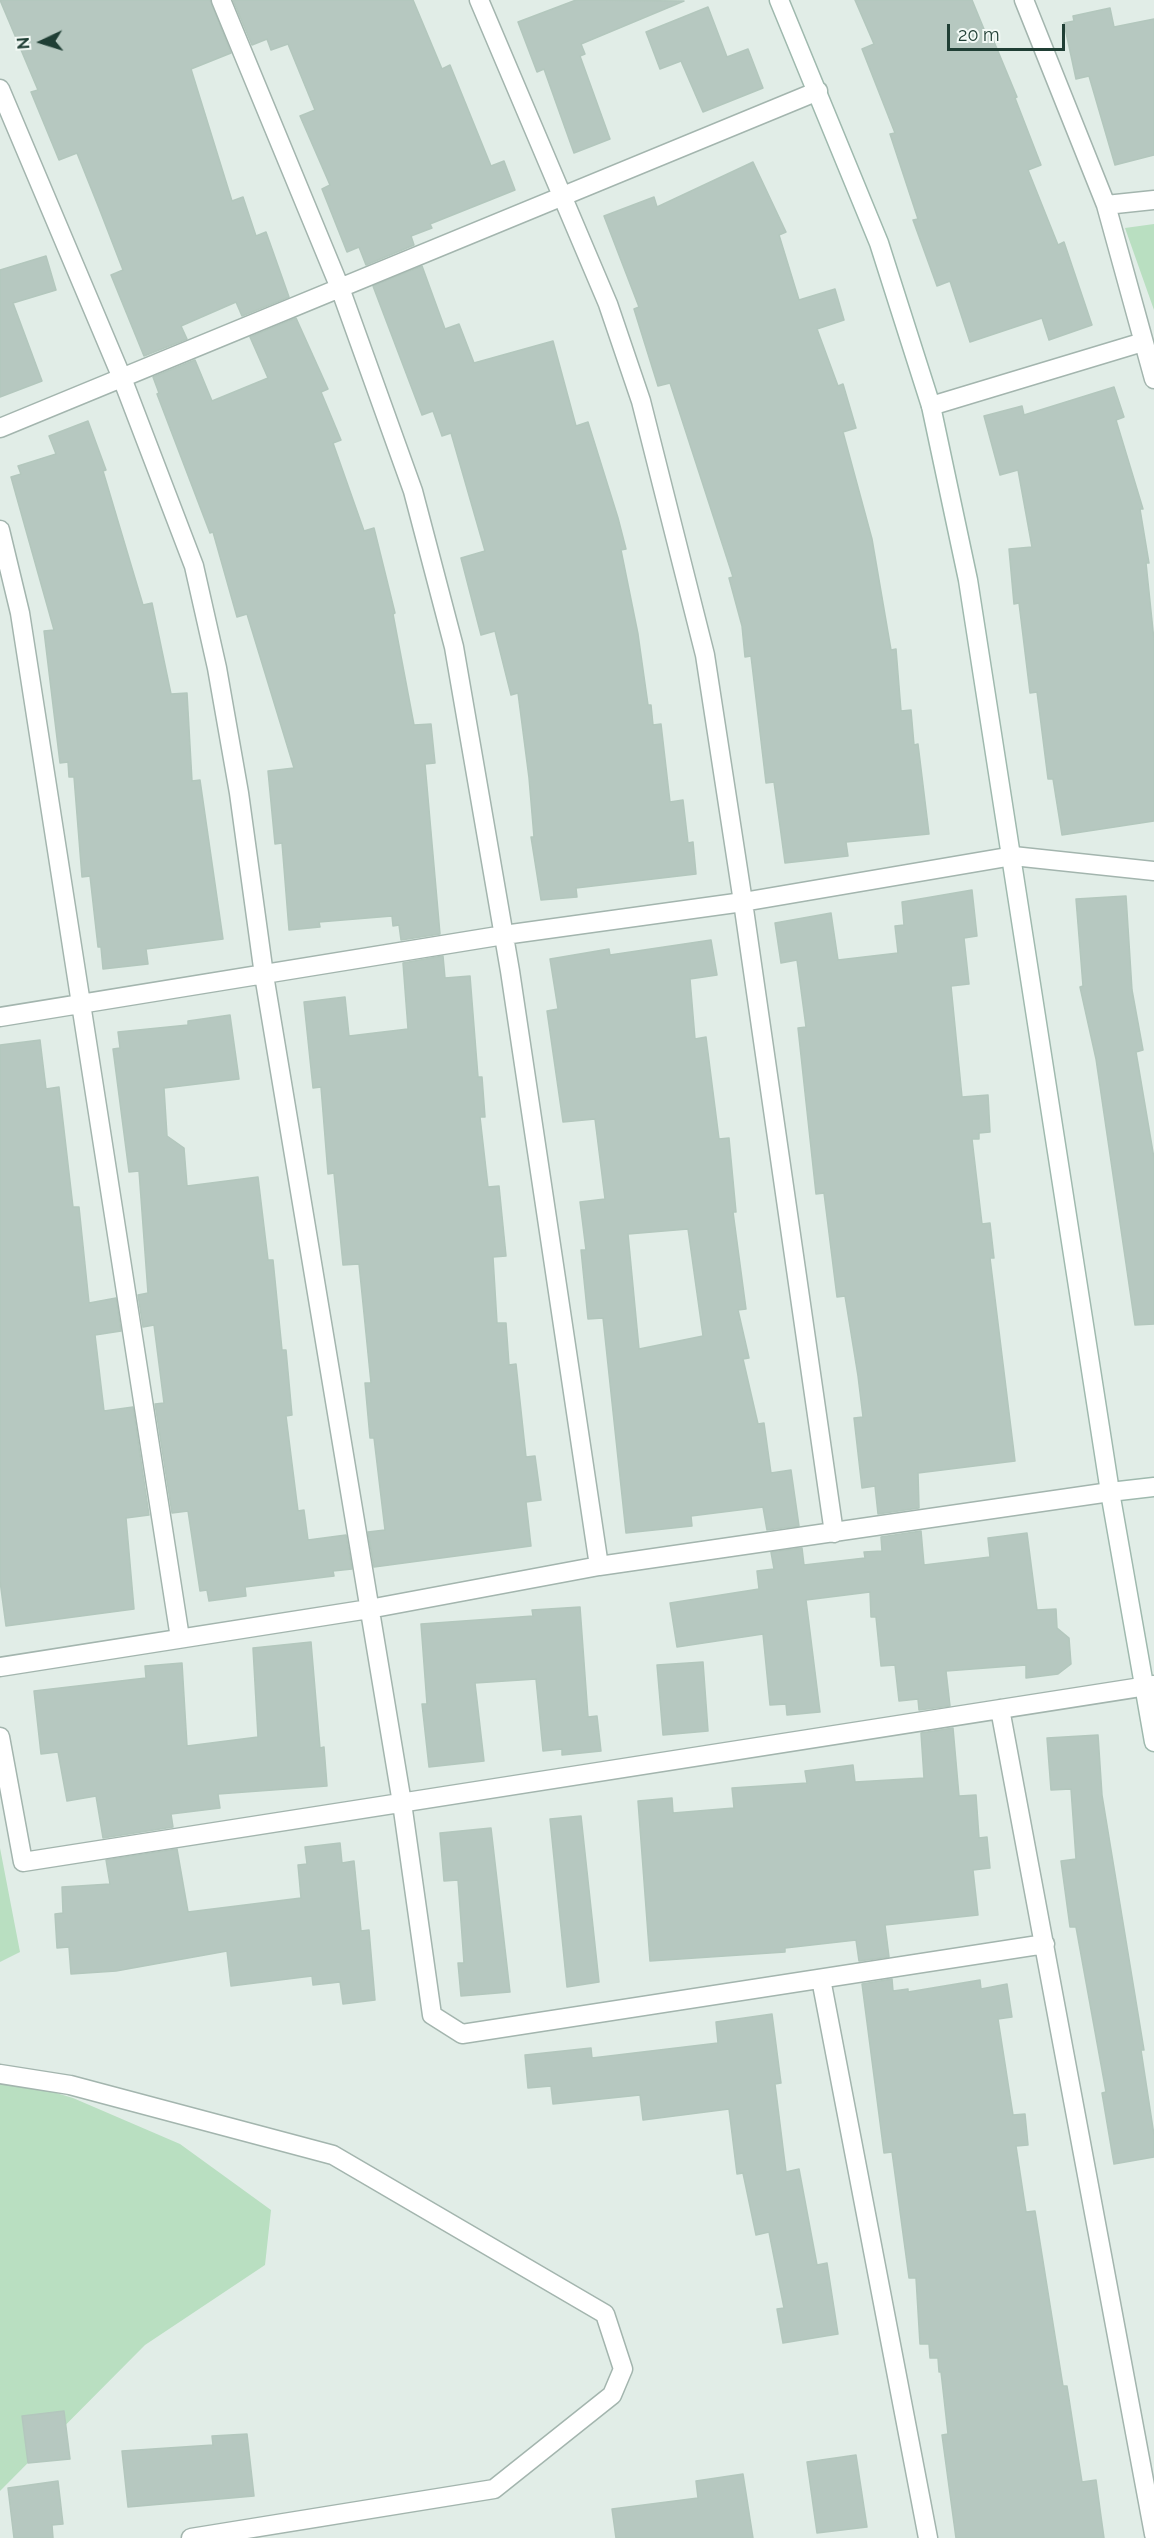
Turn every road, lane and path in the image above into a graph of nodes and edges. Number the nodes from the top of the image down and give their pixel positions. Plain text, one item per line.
1 (221, 0) edge
2 (479, 0) edge
3 (779, 0) edge
4 (1024, 0) edge
5 (0, 89) edge
6 (818, 91) junction
7 (561, 197) junction
8 (1154, 200) edge
9 (1107, 205) junction
10 (340, 288) junction
11 (1143, 342) junction
12 (122, 378) junction
13 (1154, 379) edge
14 (931, 406) junction
15 (0, 428) edge
16 (0, 530) edge
17 (1013, 856) junction
18 (1154, 871) edge
19 (743, 902) junction
20 (504, 935) junction
21 (264, 975) junction
22 (81, 1004) junction
23 (0, 1017) edge
24 (1154, 1487) edge
25 (1110, 1492) junction
26 (834, 1533) junction
27 (599, 1566) junction
28 (369, 1609) junction
29 (180, 1638) junction
30 (0, 1667) edge
31 (1149, 1685) edge
32 (1000, 1709) junction
33 (0, 1737) edge
34 (1154, 1742) edge
35 (402, 1803) junction
36 (1045, 1944) junction
37 (821, 1978) junction
38 (0, 2074) edge
39 (1154, 2534) edge
40 (190, 2538) edge
41 (928, 2538) edge

1 - 10 street
2 - 7 street
3 - 6 street
4 - 9 street
5 - 12 street
6 - 7 street
6 - 14 street
7 - 10 street
7 - 19 street
8 - 9 street
9 - 11 street
10 - 12 street
10 - 20 street
11 - 13 street
11 - 14 street
12 - 15 street
12 - 21 street
14 - 17 street
16 - 22 street
17 - 18 street
17 - 19 street
17 - 25 street
19 - 20 street
19 - 26 street
20 - 21 street
20 - 27 street
21 - 22 street
21 - 28 street
22 - 23 street
22 - 29 street
24 - 25 street
25 - 26 street
25 - 31 street
26 - 27 street
27 - 28 street
28 - 29 street
28 - 35 street
29 - 30 street
31 - 32 street
31 - 34 street
32 - 35 street
32 - 36 street
33 - 35 street
35 - 37 street
36 - 37 street
36 - 39 street
37 - 41 street
38 - 40 street

